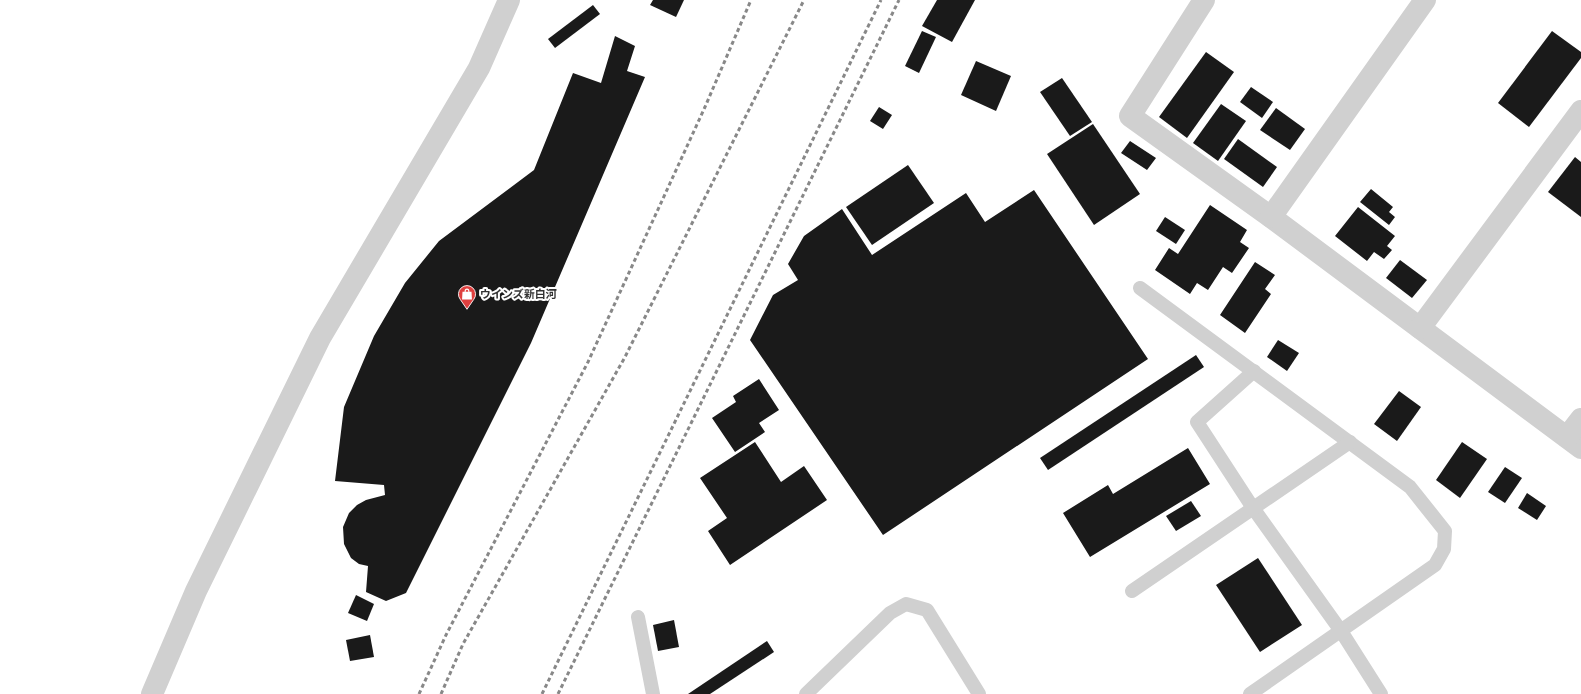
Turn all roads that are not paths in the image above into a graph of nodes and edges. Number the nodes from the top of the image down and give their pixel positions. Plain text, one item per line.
1 (509, 0) edge
2 (1204, 0) edge
3 (1425, 0) edge
4 (1581, 111) edge
5 (1272, 217) junction
6 (1140, 288) dead end
7 (1420, 328) junction
8 (1254, 371) junction
9 (1581, 419) edge
10 (1350, 442) junction
11 (1574, 442) edge
12 (1253, 508) junction
13 (1132, 591) dead end
14 (638, 618) dead end
15 (1341, 631) junction
16 (152, 694) edge
17 (653, 694) edge
18 (806, 694) edge
19 (979, 694) edge
20 (1250, 694) edge
21 (1381, 694) edge

1 - 16 street
2 - 5 street
3 - 5 street
4 - 7 street
5 - 7 street
6 - 8 lane
7 - 11 street
8 - 10 lane
8 - 12 lane
9 - 11 street
10 - 12 lane
10 - 15 lane
12 - 13 lane
12 - 15 lane
14 - 17 lane
15 - 20 lane
15 - 21 lane
18 - 19 lane

